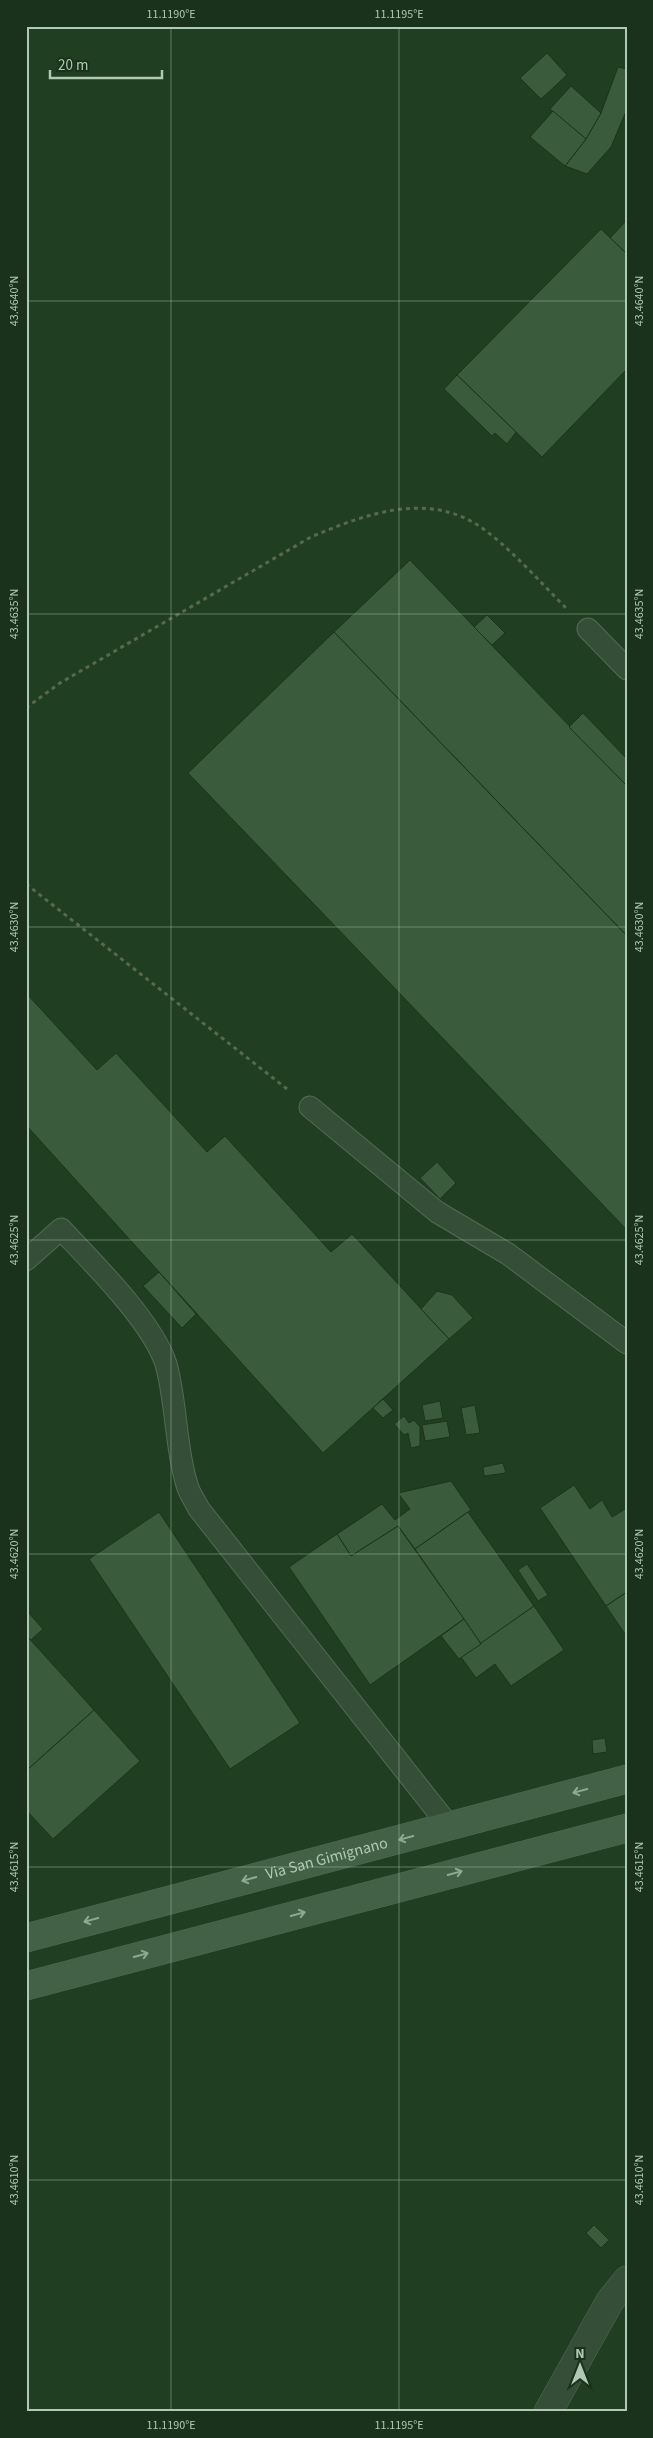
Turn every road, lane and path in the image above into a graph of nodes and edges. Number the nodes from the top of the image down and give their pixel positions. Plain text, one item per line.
1 (588, 629) joint
2 (627, 669) edge
3 (26, 708) edge
4 (26, 884) edge
5 (310, 1107) joint
6 (26, 1260) edge
7 (627, 1343) edge
8 (627, 1779) edge
9 (449, 1826) junction
10 (627, 1828) edge
11 (26, 1938) edge
12 (26, 1986) edge
13 (627, 2280) edge
14 (548, 2412) edge

1 - 2 lane
1 - 3 path
4 - 5 path
5 - 7 lane
6 - 9 lane
8 -> 9 main road, Via San Gimignano
9 -> 11 main road, Via San Gimignano
12 -> 10 main road
13 - 14 street

